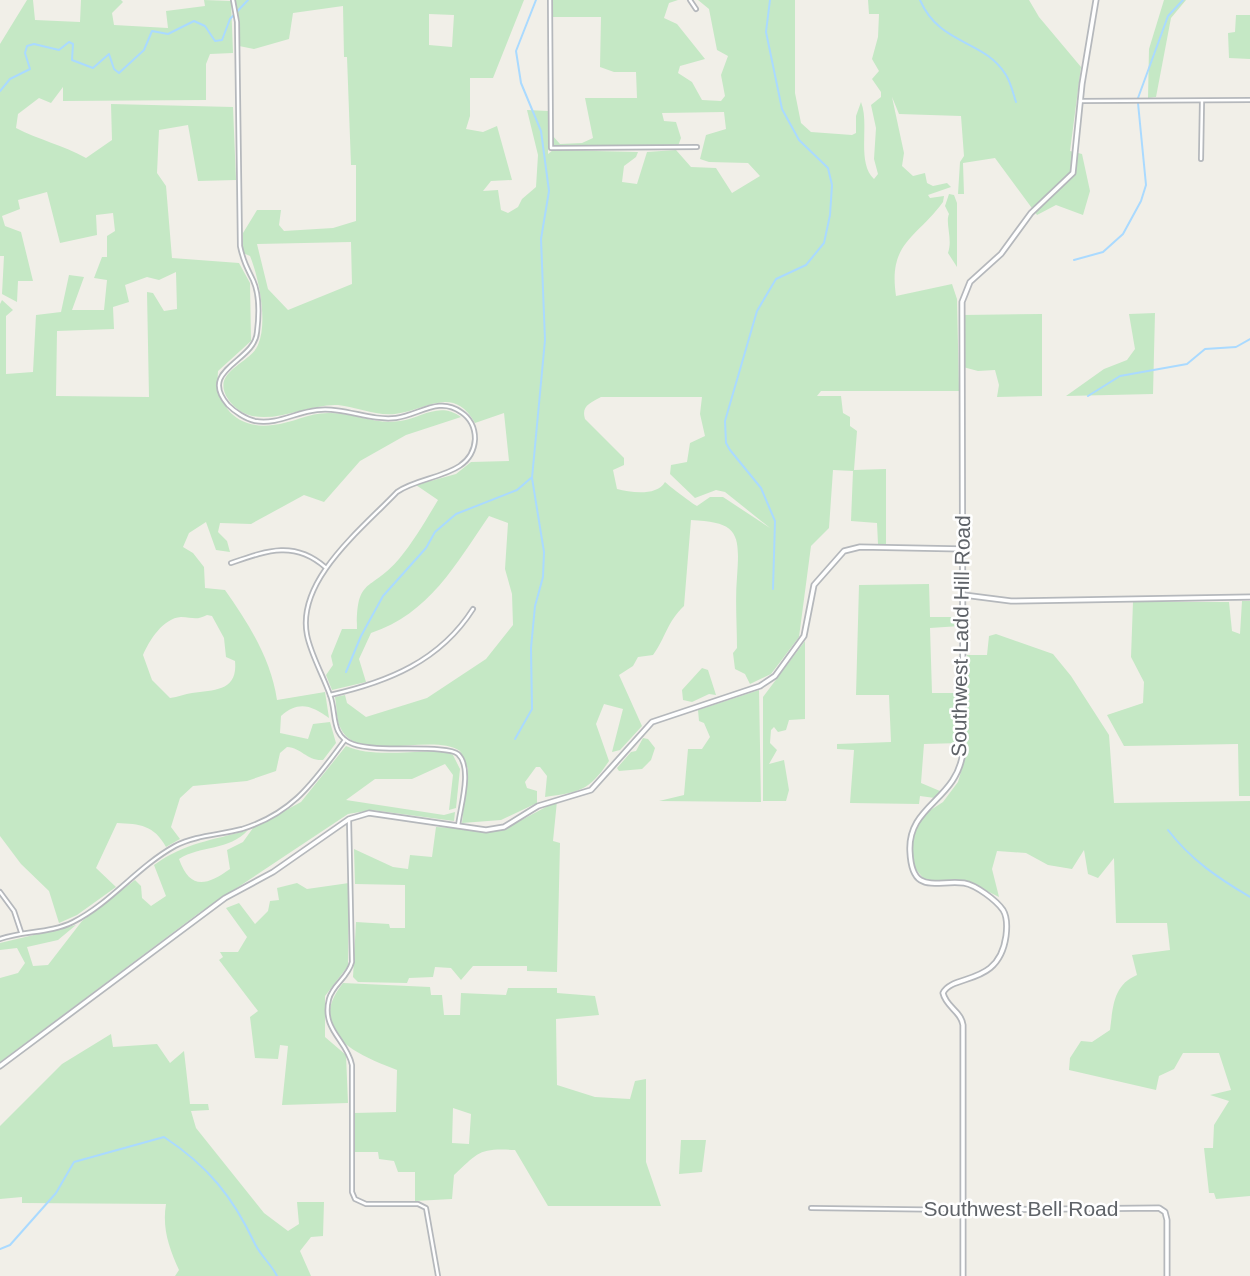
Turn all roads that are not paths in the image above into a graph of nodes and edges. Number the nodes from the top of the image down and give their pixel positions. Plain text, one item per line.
1 (233, 0) edge
2 (550, 0) edge
3 (690, 0) edge
4 (1096, 0) edge
5 (696, 9) dead end
6 (1250, 100) edge
7 (1080, 101) junction
8 (1202, 101) junction
9 (697, 147) dead end
10 (1201, 159) dead end
11 (963, 549) junction
12 (231, 564) dead end
13 (326, 568) junction
14 (964, 594) junction
15 (1250, 597) edge
16 (473, 609) dead end
17 (330, 695) junction
18 (345, 740) junction
19 (349, 818) junction
20 (458, 827) junction
21 (0, 891) edge
22 (21, 933) junction
23 (0, 939) edge
24 (0, 1066) edge
25 (811, 1208) dead end
26 (962, 1210) junction
27 (438, 1276) edge
28 (963, 1276) edge
29 (1167, 1276) edge

1 - 13 street
2 - 9 street
3 - 5 street
4 - 7 street, Southwest Ladd Hill Road
6 - 8 street
7 - 8 street
7 - 11 street, Southwest Ladd Hill Road
8 - 10 street
11 - 14 street, Southwest Ladd Hill Road
11 - 20 street
12 - 13 street
13 - 17 street
14 - 15 street
14 - 26 street, Southwest Ladd Hill Road
16 - 17 street
17 - 18 street
18 - 20 street
18 - 22 street
19 - 20 street
19 - 24 street
19 - 27 street
21 - 22 street
22 - 23 street
25 - 26 street, Southwest Bell Road
26 - 28 street, Southwest Ladd Hill Road
26 - 29 street, Southwest Bell Road

